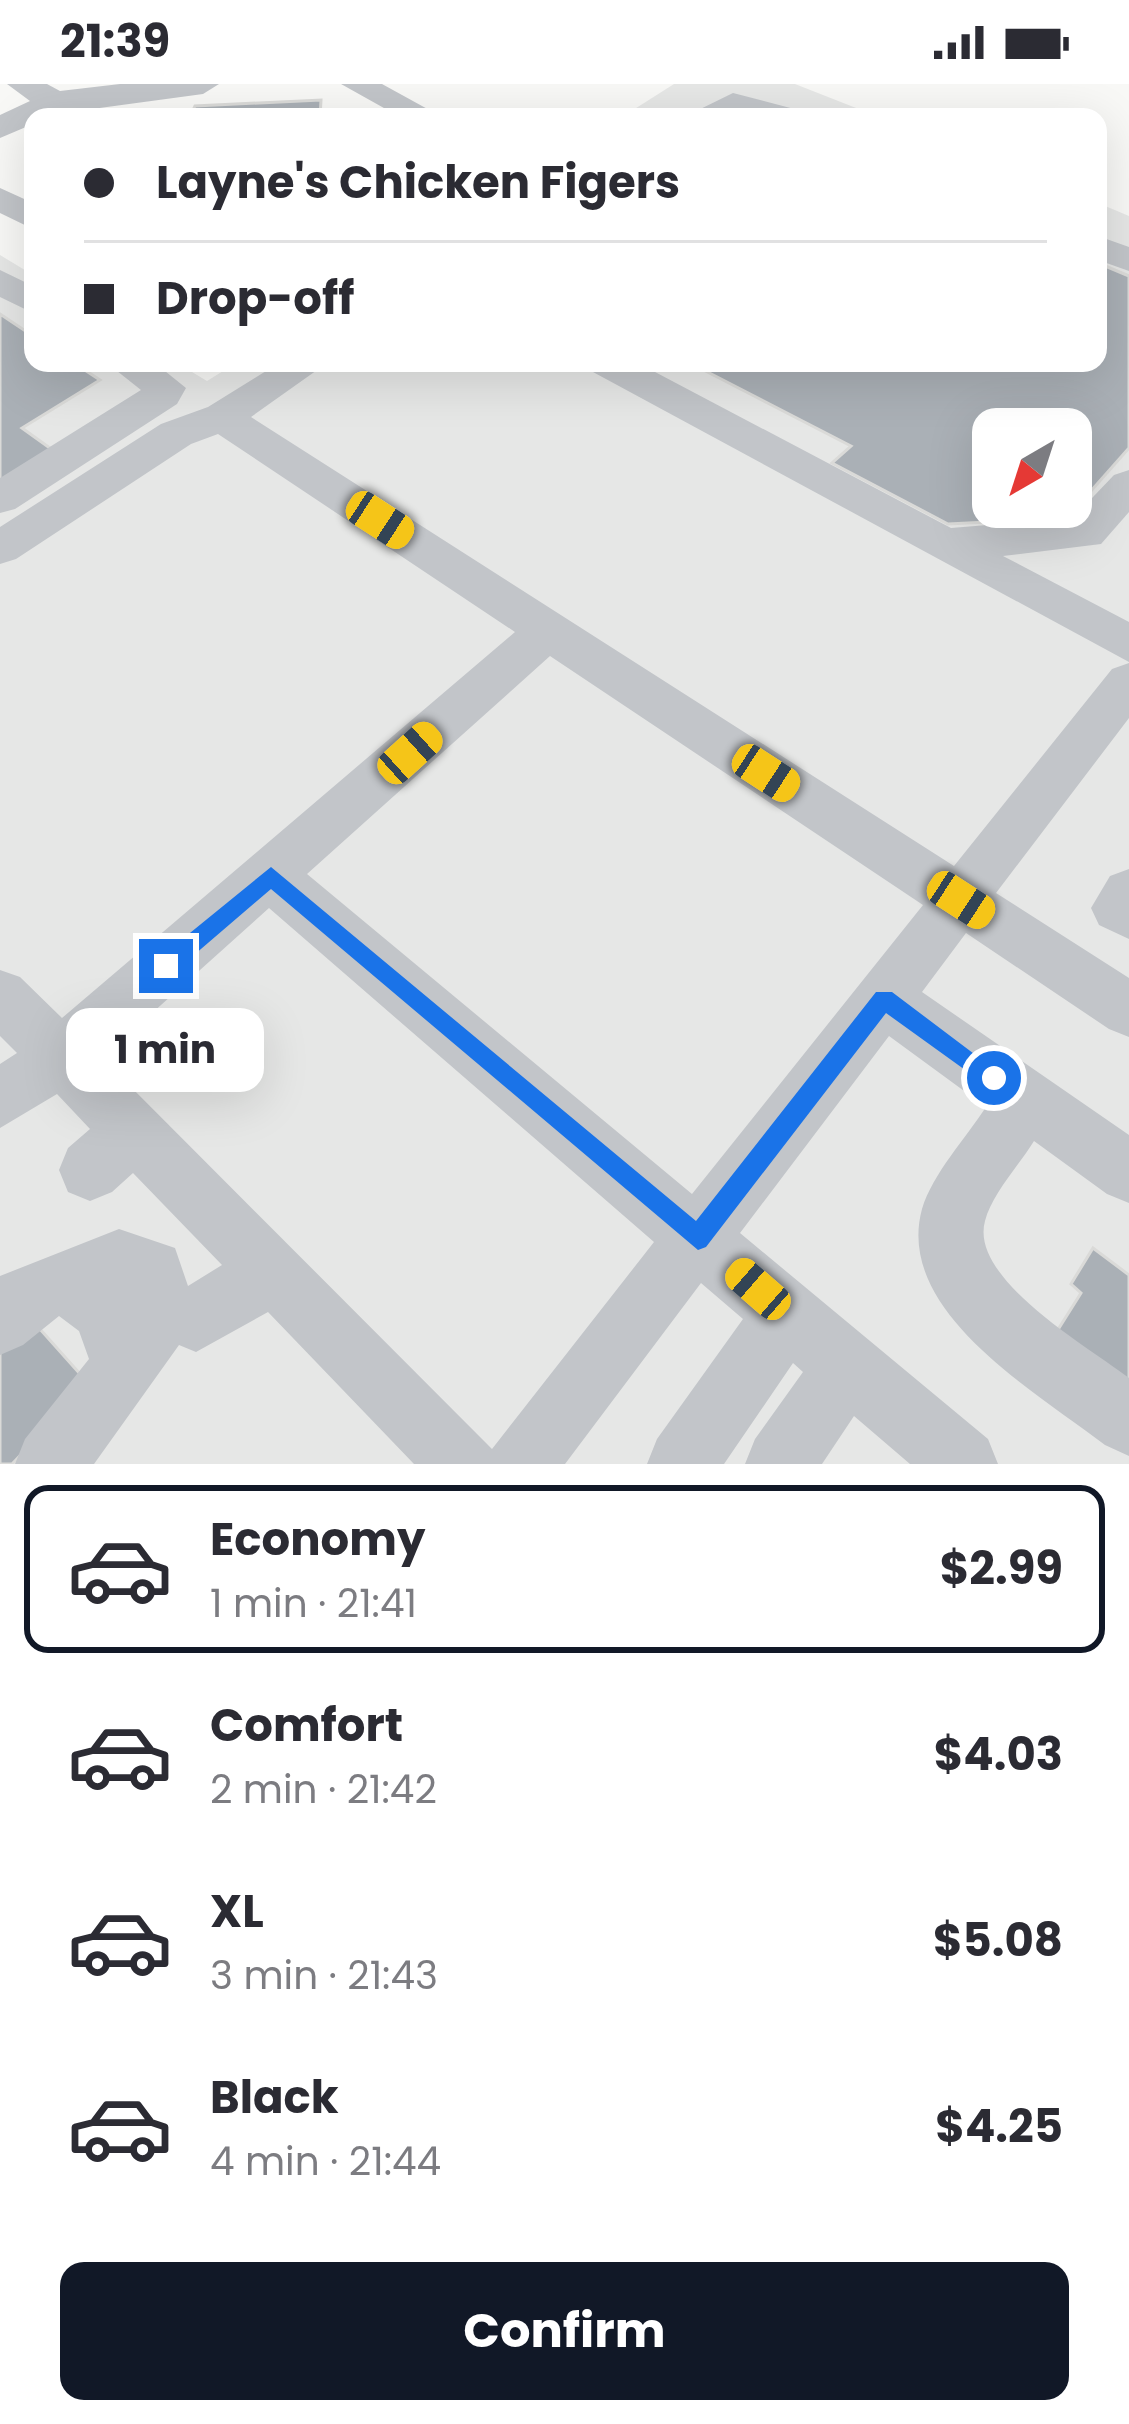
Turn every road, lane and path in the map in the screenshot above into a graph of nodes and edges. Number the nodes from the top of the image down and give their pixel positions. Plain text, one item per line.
1 (23, 84) edge
2 (203, 84) edge
3 (357, 84) edge
4 (55, 101) junction
5 (41, 108) edge
6 (407, 108) edge
7 (721, 108) edge
8 (765, 108) edge
9 (141, 372) edge
10 (294, 372) edge
11 (624, 372) edge
12 (222, 417) junction
13 (1129, 485) edge
14 (0, 498) edge
15 (944, 544) junction
16 (0, 548) edge
17 (548, 630) junction
18 (1129, 644) edge
19 (1129, 682) edge
20 (1109, 747) edge
21 (271, 876) junction
22 (1129, 892) edge
23 (961, 900) junction
24 (1129, 915) edge
25 (0, 996) edge
26 (884, 999) junction
27 (1129, 1010) edge
28 (60, 1057) junction
29 (0, 1100) edge
30 (1026, 1100) junction
31 (1129, 1172) edge
32 (698, 1238) junction
33 (266, 1267) junction
34 (788, 1314) junction
35 (196, 1319) dead end
36 (0, 1322) edge
37 (848, 1366) junction
38 (1129, 1421) edge
39 (50, 1464) edge
40 (463, 1464) edge
41 (521, 1464) edge
42 (682, 1464) edge
43 (780, 1464) edge
44 (963, 1464) edge

1 - 4 lane
2 - 4 lane
3 - 6 lane
4 - 5 lane
7 - 8 lane
9 - 14 lane
10 - 12 lane
11 - 15 lane
12 - 16 lane
12 - 17 lane
13 - 15 lane
15 - 18 lane
17 - 21 lane
17 - 23 lane
19 - 20 lane
20 - 23 lane
21 - 28 lane
21 - 32 lane
22 - 24 lane
23 - 26 lane
23 - 27 lane
25 - 28 lane
26 - 30 lane
26 - 32 lane
28 - 29 lane
28 - 33 lane
30 - 31 lane
30 - 38 lane
32 - 34 lane
32 - 41 lane
33 - 35 lane
33 - 40 lane
34 - 37 lane
34 - 42 lane
36 - 39 lane
37 - 43 lane
37 - 44 lane

